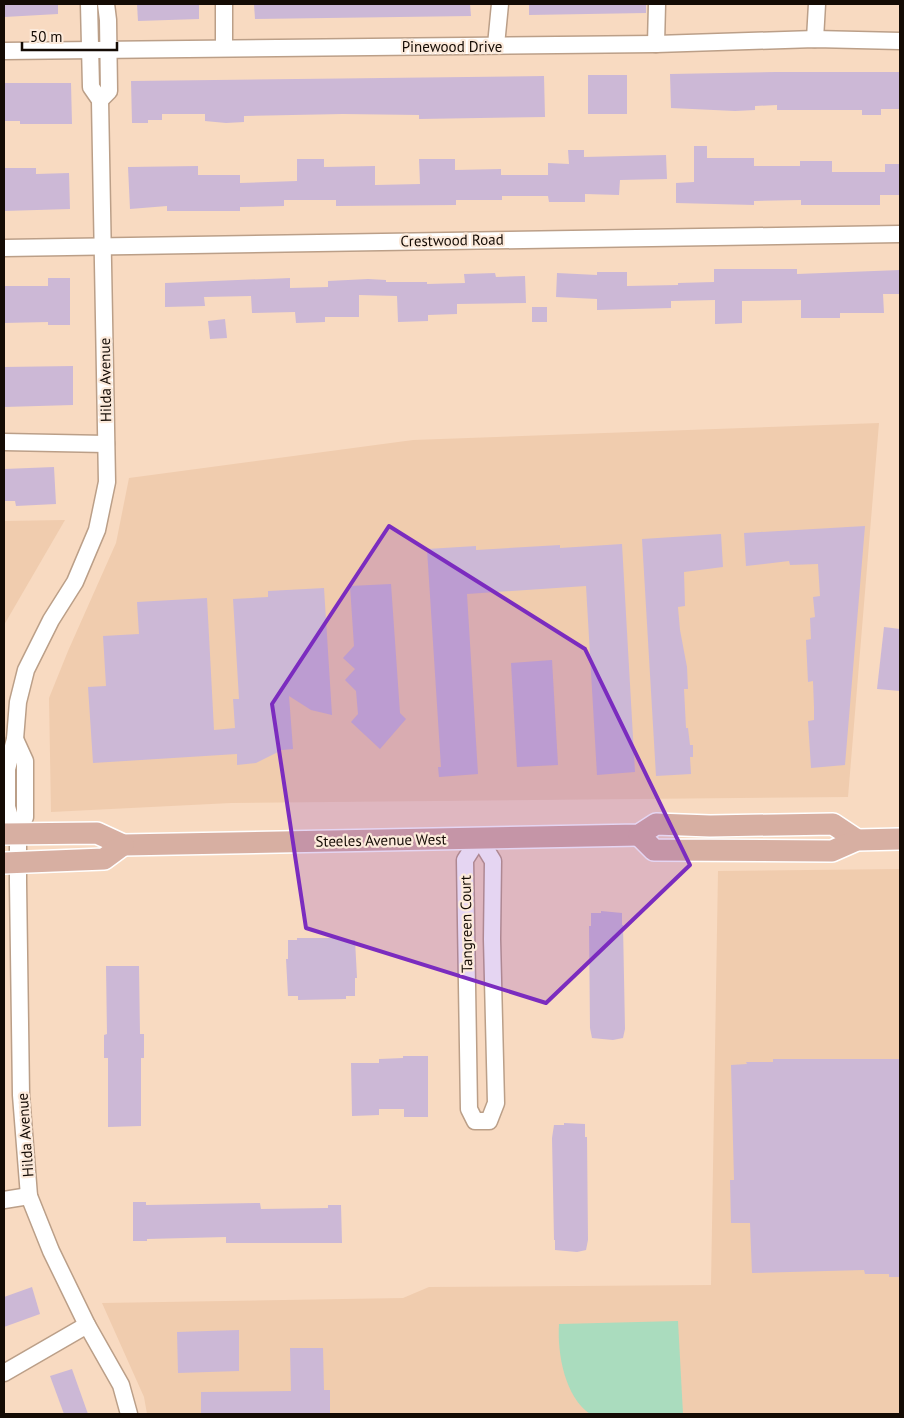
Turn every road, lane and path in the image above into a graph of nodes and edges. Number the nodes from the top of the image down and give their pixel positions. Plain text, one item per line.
1 (89, 4) edge
2 (106, 4) edge
3 (224, 4) edge
4 (500, 4) edge
5 (657, 4) edge
6 (817, 4) edge
7 (815, 40) junction
8 (900, 41) edge
9 (656, 44) junction
10 (496, 45) junction
11 (224, 47) junction
12 (89, 50) junction
13 (108, 50) junction
14 (4, 51) edge
15 (100, 100) junction
16 (900, 234) edge
17 (102, 245) junction
18 (4, 248) edge
19 (4, 442) edge
20 (106, 444) junction
21 (727, 826) junction
22 (11, 833) edge
23 (639, 835) junction
24 (479, 838) junction
25 (900, 839) edge
26 (857, 840) junction
27 (123, 845) junction
28 (729, 850) junction
29 (11, 864) edge
30 (468, 1084) junction
31 (496, 1085) junction
32 (29, 1196) junction
33 (4, 1200) edge
34 (87, 1325) junction
35 (4, 1373) edge
36 (129, 1414) edge

1 - 12 street, Hilda Avenue
2 - 13 street
3 - 11 street
4 - 10 street
5 - 9 street
6 - 7 street
7 - 8 street, Pinewood Drive
7 - 9 street, Pinewood Drive
9 - 10 street, Pinewood Drive
10 - 11 street, Pinewood Drive
11 - 13 street, Pinewood Drive
12 - 13 street, Pinewood Drive
12 - 14 street, Pinewood Drive
12 - 15 street, Hilda Avenue
13 - 15 street
15 - 17 street, Hilda Avenue
16 - 17 street, Crestwood Road
17 - 18 street, Crestwood Road
17 - 20 street, Hilda Avenue
19 - 20 street
20 - 22 street, Hilda Avenue
21 - 23 main road, Steeles Avenue West
21 - 26 main road, Steeles Avenue West
21 - 28 main road
22 - 27 main road, Steeles Avenue West
22 - 29 street, Hilda Avenue
23 - 24 main road, Steeles Avenue West
23 - 28 main road
24 - 27 main road, Steeles Avenue West
24 - 30 street, Tangreen Court
24 - 31 street, Tangreen Court
25 - 26 main road
26 - 28 main road
27 - 29 main road
29 - 32 street, Hilda Avenue
30 - 31 street
30 - 31 street, Tangreen Court
32 - 33 street
32 - 34 street, Hilda Avenue
34 - 35 street
34 - 36 street, Hilda Avenue

